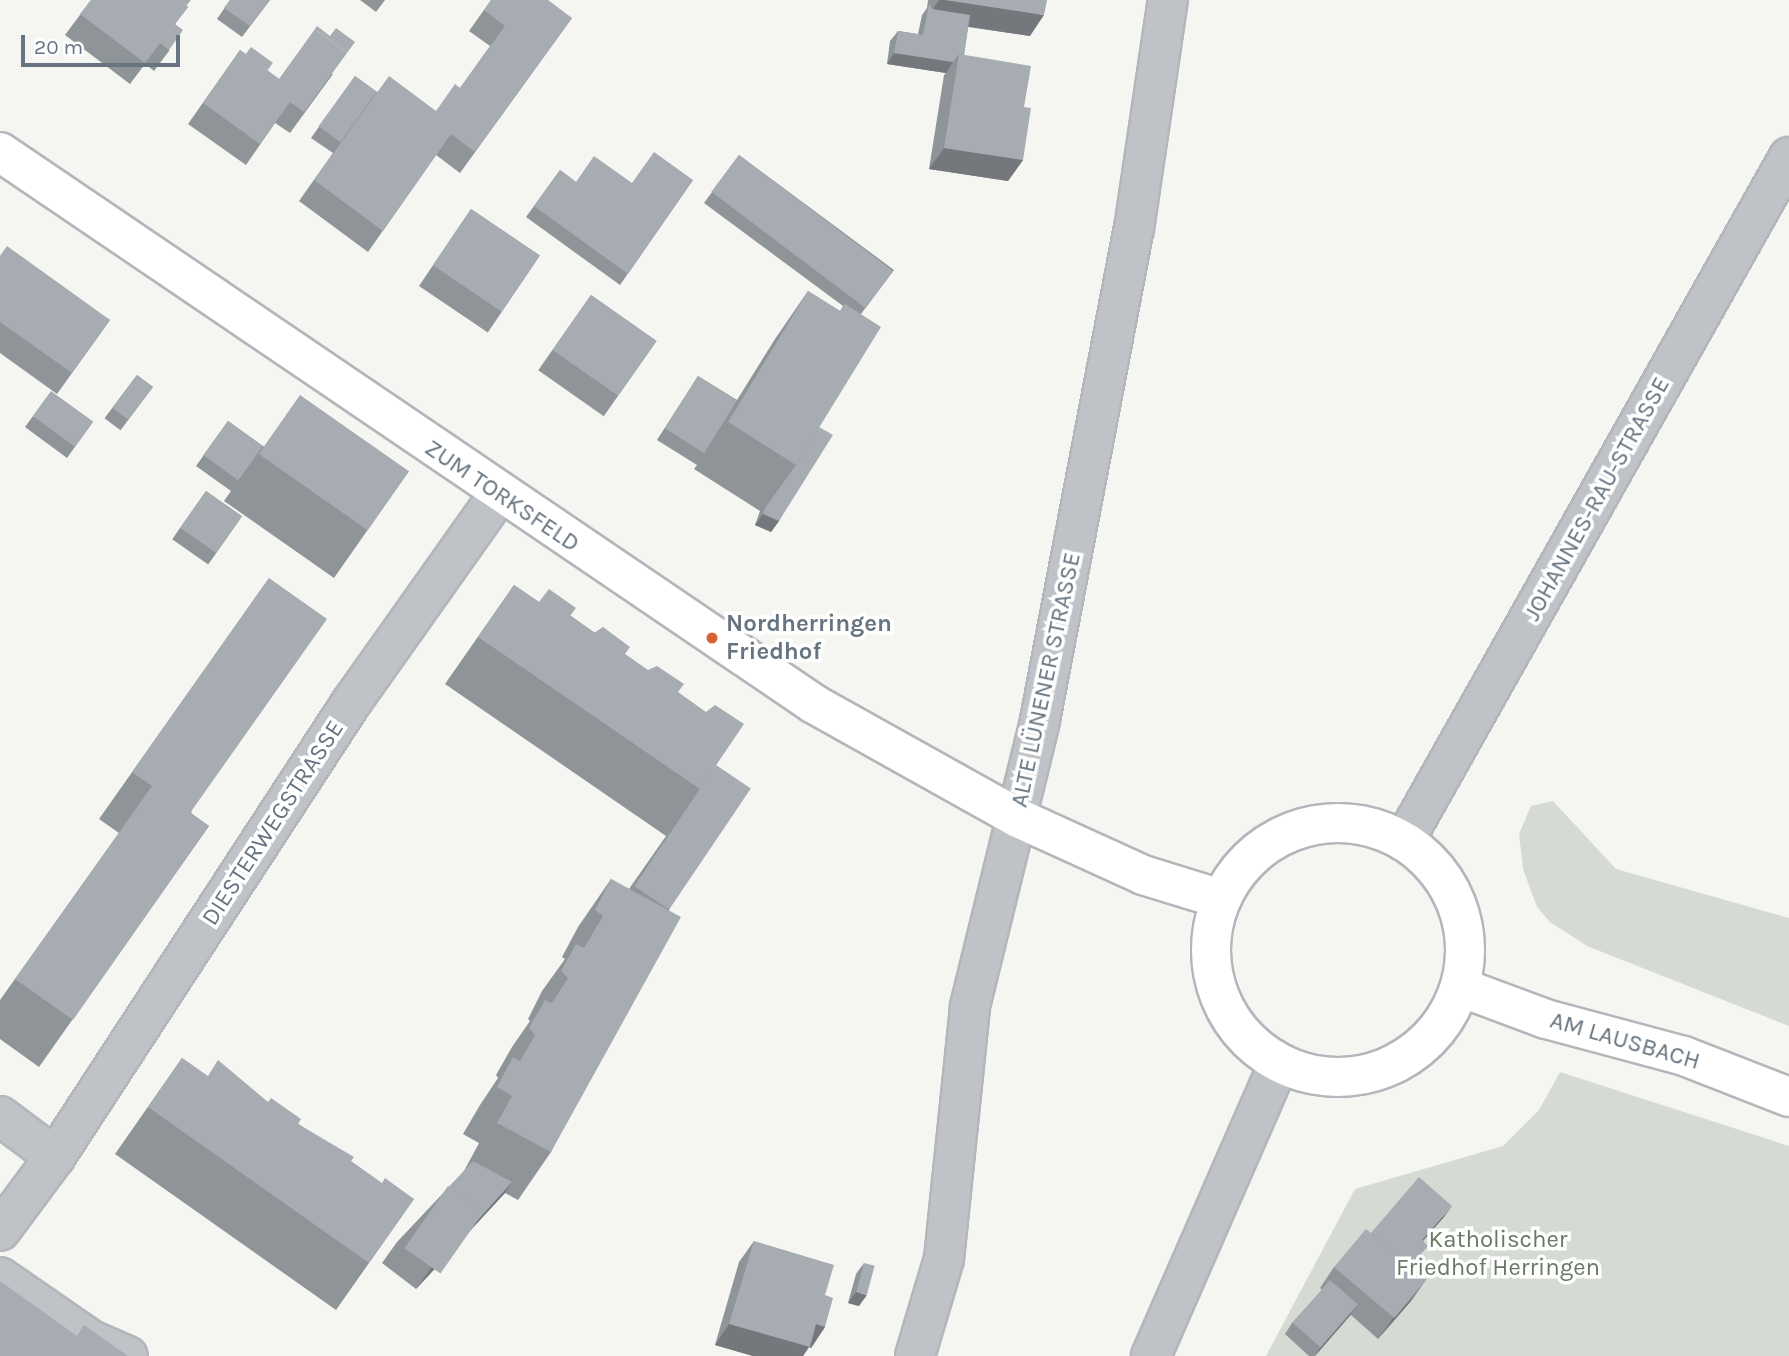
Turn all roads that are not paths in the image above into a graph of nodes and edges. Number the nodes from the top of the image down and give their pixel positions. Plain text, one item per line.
1 (1168, 0) edge
2 (0, 152) edge
3 (1789, 157) edge
4 (499, 494) junction
5 (1018, 818) junction
6 (1404, 841) junction
7 (1221, 899) junction
8 (1460, 987) junction
9 (1279, 1063) junction
10 (1789, 1097) edge
11 (0, 1115) edge
12 (55, 1157) junction
13 (0, 1231) edge
14 (0, 1277) edge
15 (128, 1356) edge
16 (915, 1356) edge
17 (1151, 1356) edge

1 - 5 street, ALTE LÜNENER STRASSE
2 - 4 main road, ZUM TORKSFELD
3 - 6 street, JOHANNES-RAU-STRASSE
4 - 5 main road, ZUM TORKSFELD
4 - 12 street, DIESTERWEGSTRASSE
5 - 7 main road
5 - 16 street, ALTE LÜNENER STRASSE
6 - 7 main road
6 - 8 main road
7 - 9 main road
8 - 9 main road
8 - 10 main road, AM LAUSBACH
9 - 17 street
11 - 12 street
12 - 13 street, DIESTERWEGSTRASSE
14 - 15 street

